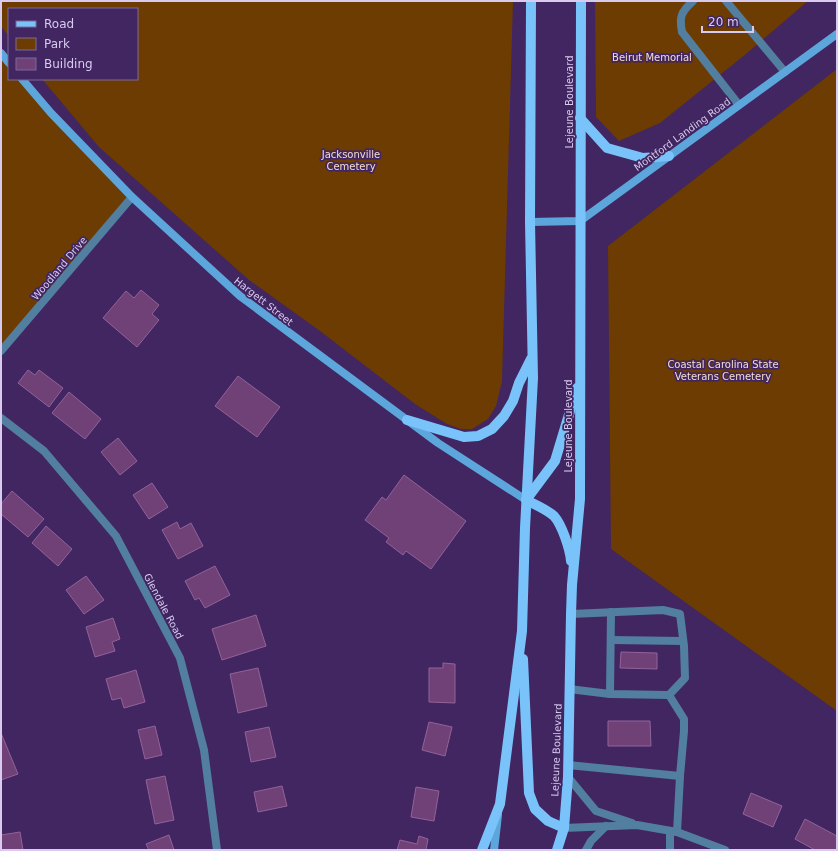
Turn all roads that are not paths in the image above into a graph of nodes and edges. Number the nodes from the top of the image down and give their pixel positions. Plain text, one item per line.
1 (531, 1) edge
2 (581, 1) edge
3 (693, 1) edge
4 (726, 1) edge
5 (837, 34) edge
6 (1, 53) edge
7 (8, 62) edge
8 (786, 72) junction
9 (23, 80) edge
10 (739, 105) junction
11 (580, 118) junction
12 (669, 156) junction
13 (132, 197) junction
14 (580, 221) junction
15 (530, 222) junction
16 (1, 351) edge
17 (532, 358) junction
18 (580, 379) junction
19 (1, 418) edge
20 (407, 420) junction
21 (526, 500) junction
22 (572, 585) junction
23 (611, 612) junction
24 (571, 614) junction
25 (522, 631) junction
26 (611, 640) junction
27 (683, 641) junction
28 (570, 689) junction
29 (610, 694) junction
30 (669, 694) junction
31 (568, 765) junction
32 (680, 776) junction
33 (568, 777) junction
34 (500, 804) junction
35 (637, 825) junction
36 (606, 826) junction
37 (564, 828) junction
38 (674, 832) junction
39 (217, 850) edge
40 (482, 850) edge
41 (494, 850) edge
42 (557, 850) edge
43 (586, 850) edge
44 (670, 850) edge
45 (725, 850) edge

1 - 15 main road
2 - 11 main road, Lejeune Boulevard
3 - 10 street
4 - 8 street
5 - 8 main road, Montford Landing Road
6 - 7 main road
8 - 10 main road, Montford Landing Road
9 - 13 main road, Hargett Street
10 - 12 main road, Montford Landing Road
11 - 12 main road
11 - 14 main road, Lejeune Boulevard
12 - 14 main road, Montford Landing Road
13 - 16 street, Woodland Drive
13 - 20 main road, Hargett Street
14 - 15 main road
14 - 18 main road, Lejeune Boulevard
15 - 17 main road
17 - 20 main road
17 - 21 main road
18 - 21 main road
18 - 22 main road, Lejeune Boulevard
19 - 39 street, Glendale Road
20 - 21 main road, Hargett Street
21 - 22 main road
21 - 25 main road
22 - 24 main road, Lejeune Boulevard
23 - 24 street
23 - 26 street
23 - 27 street
24 - 28 main road, Lejeune Boulevard
25 - 34 main road
25 - 37 main road
26 - 27 street
26 - 29 street
27 - 30 street
28 - 29 street
28 - 31 main road, Lejeune Boulevard
29 - 30 street
30 - 32 street
31 - 32 street
31 - 33 main road, Lejeune Boulevard
32 - 38 street
33 - 35 street
33 - 37 main road, Lejeune Boulevard
34 - 40 main road
34 - 41 main road
35 - 36 street
35 - 38 street
36 - 37 street
36 - 43 street
37 - 42 main road, Lejeune Boulevard
38 - 44 street
38 - 45 street

